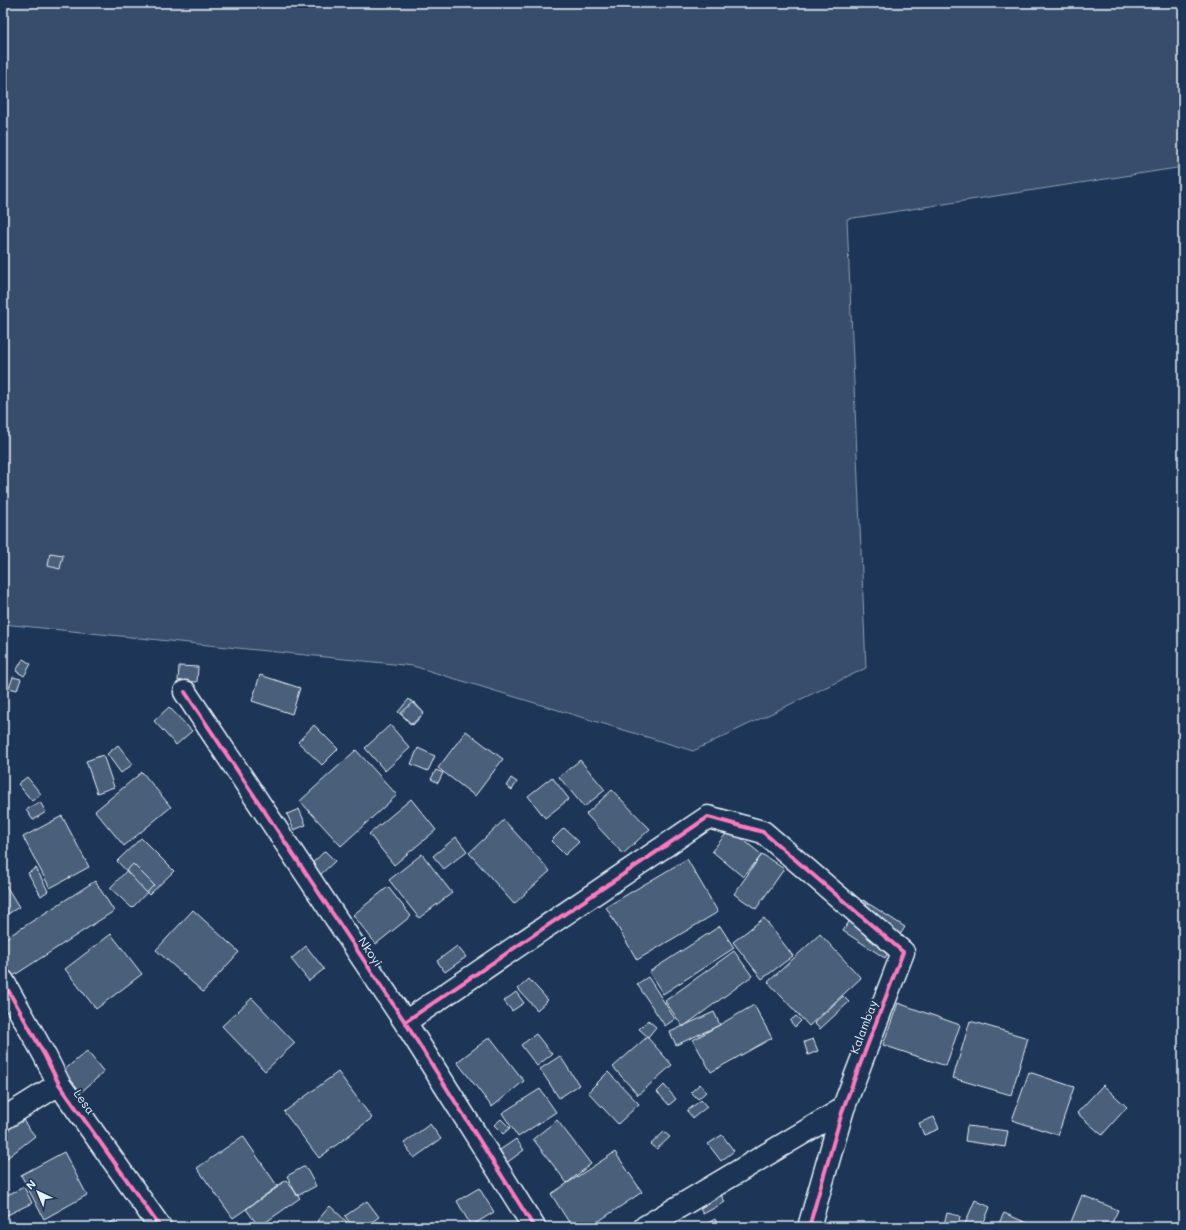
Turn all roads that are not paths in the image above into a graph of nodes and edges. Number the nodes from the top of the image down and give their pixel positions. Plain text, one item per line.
1 (185, 692) dead end
2 (3, 981) edge
3 (405, 1022) junction
4 (59, 1084) junction
5 (843, 1109) junction
6 (3, 1119) edge
7 (160, 1227) edge
8 (534, 1227) edge
9 (645, 1227) edge
10 (809, 1227) edge

1 - 3 street, Nkoyi
2 - 4 street, Lesa
3 - 5 street, Kalambay
3 - 8 street, Nkoyi
4 - 6 street
4 - 7 street, Lesa
5 - 9 street
5 - 10 street, Kalambay

